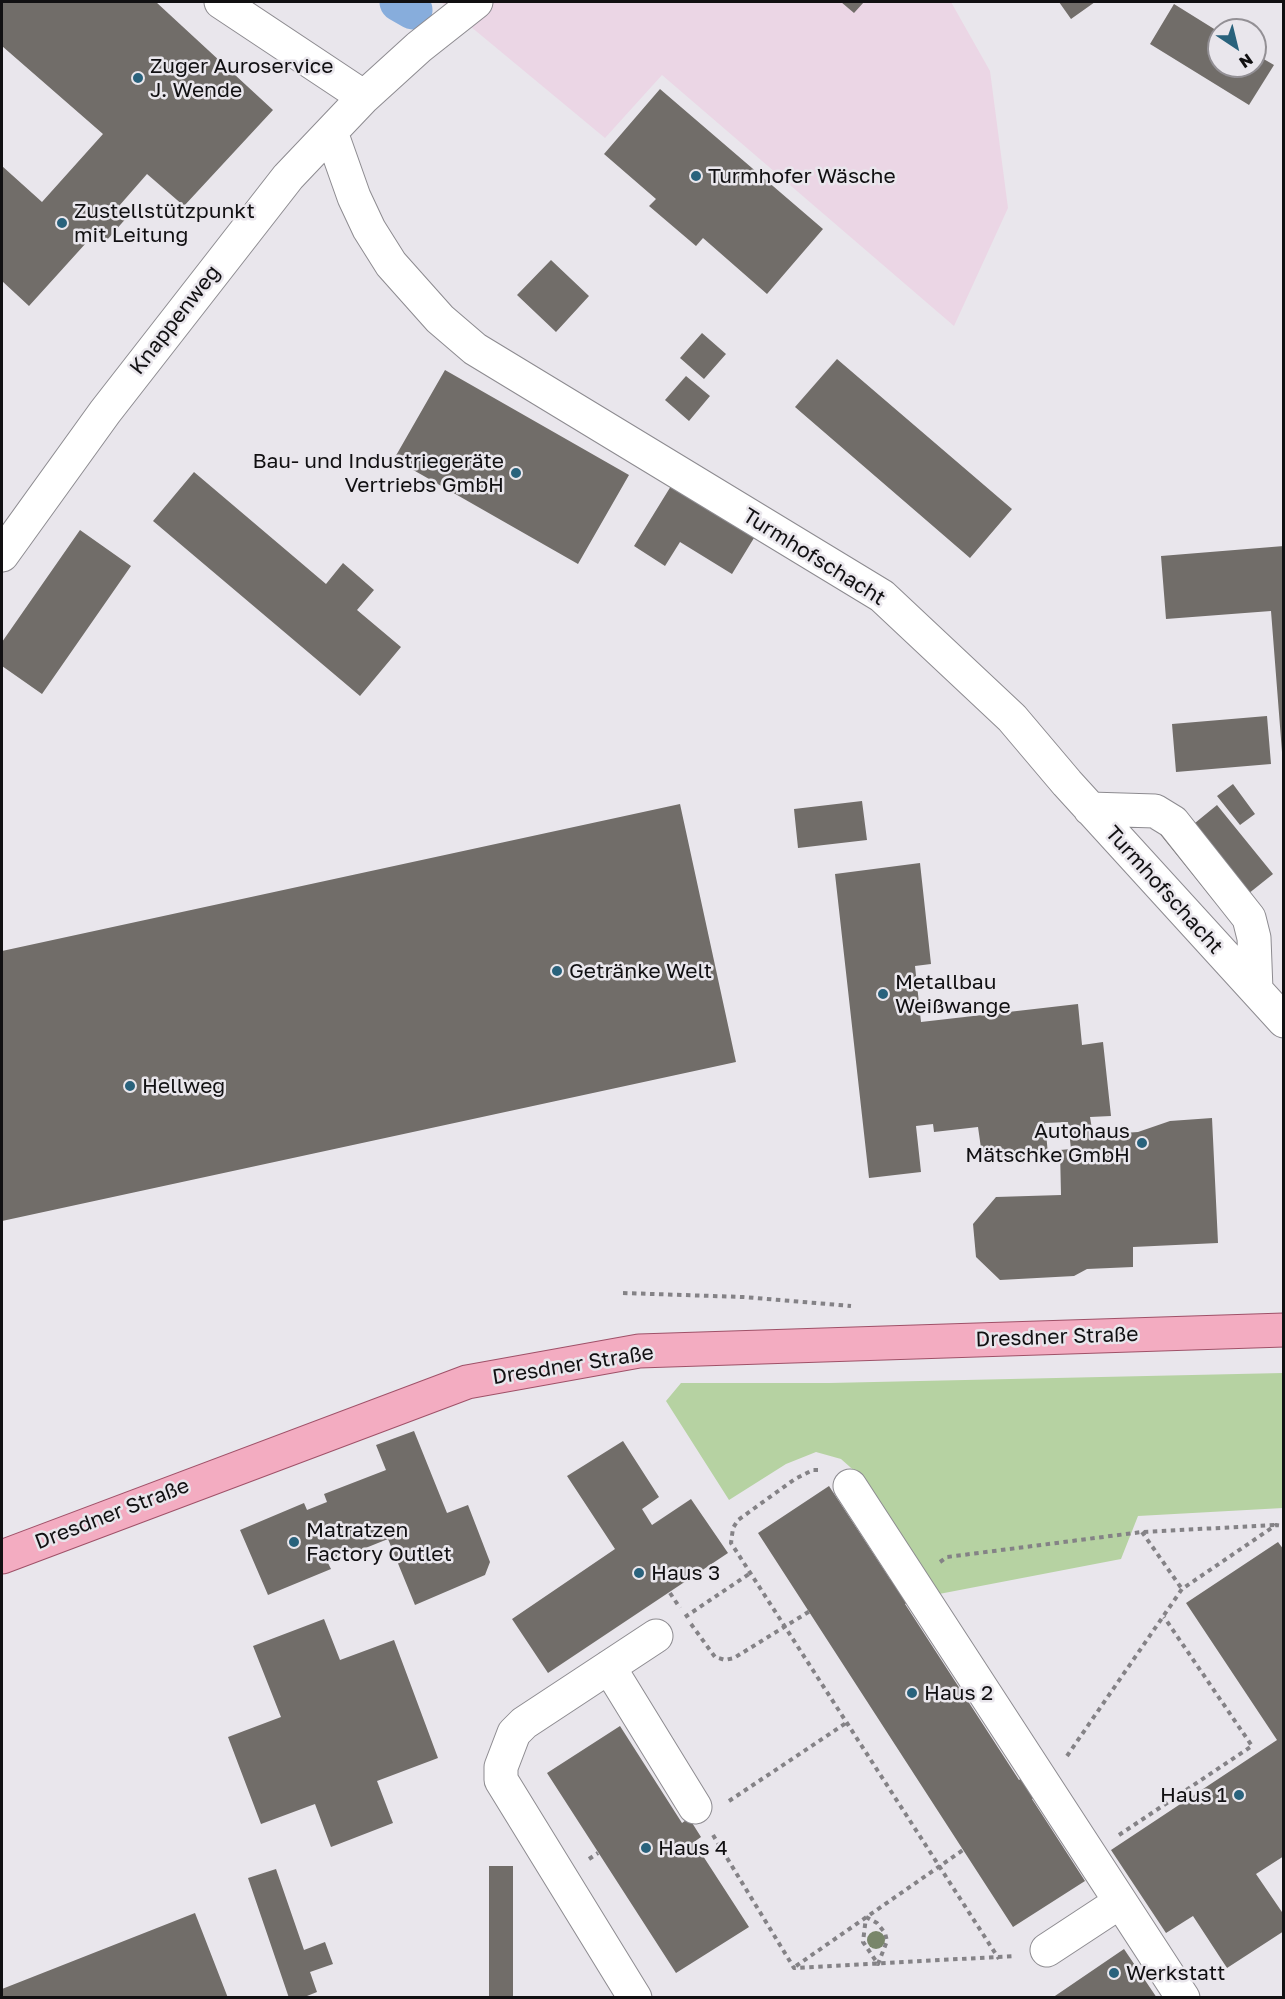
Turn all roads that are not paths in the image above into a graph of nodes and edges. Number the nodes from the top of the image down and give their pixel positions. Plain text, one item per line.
1 (221, 2) edge
2 (476, 2) edge
3 (364, 97) junction
4 (331, 132) junction
5 (2, 555) edge
6 (1090, 808) junction
7 (1256, 990) junction
8 (1284, 1021) edge
9 (1284, 1330) edge
10 (850, 1486) road end
11 (2, 1557) edge
12 (656, 1636) road end
13 (609, 1667) junction
14 (699, 1813) road end
15 (1120, 1902) junction
16 (1047, 1950) road end
17 (634, 1998) edge
18 (1183, 1998) edge

1 - 3 street
2 - 3 street, Knappenweg
3 - 4 street, Knappenweg
4 - 5 street, Knappenweg
4 - 6 street, Turmhofschacht
6 - 7 street, Turmhofschacht
6 - 7 street
7 - 8 street, Turmhofschacht
9 - 11 main road, Dresdner Straße
10 - 15 street
12 - 13 street
13 - 14 street
13 - 17 street
15 - 16 street
15 - 18 street

